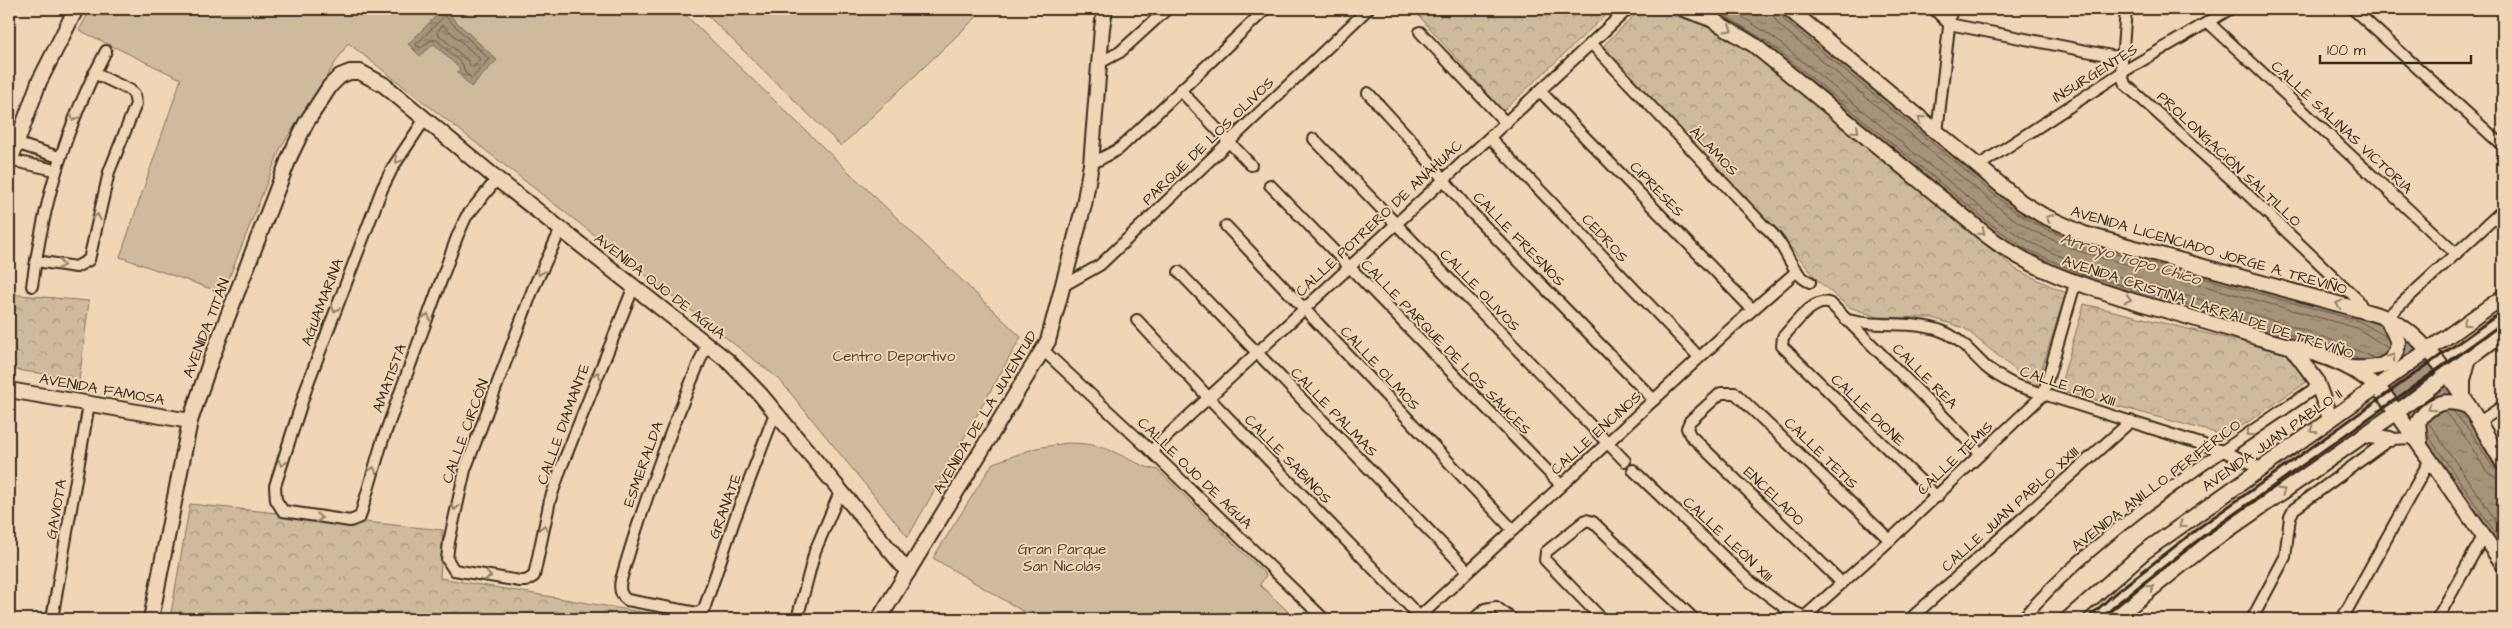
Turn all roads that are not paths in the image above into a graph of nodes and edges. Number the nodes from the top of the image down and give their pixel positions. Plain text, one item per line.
1 (76, 9) edge
2 (1096, 9) edge
3 (1106, 9) edge
4 (1167, 9) edge
5 (1266, 9) edge
6 (1368, 9) edge
7 (1628, 9) edge
8 (1684, 9) edge
9 (1789, 9) edge
10 (1934, 9) edge
11 (1951, 9) edge
12 (2126, 9) edge
13 (2230, 9) edge
14 (2352, 9) edge
15 (2208, 22) junction
16 (1949, 24) junction
17 (1102, 28) junction
18 (1420, 32) dead end
19 (1591, 44) junction
20 (106, 51) dead end
21 (2122, 58) junction
22 (1101, 62) junction
23 (350, 72) joint
24 (94, 73) junction
25 (2122, 73) junction
26 (1180, 90) junction
27 (1540, 90) junction
28 (1368, 93) dead end
29 (425, 119) junction
30 (1506, 123) junction
31 (1937, 133) junction
32 (1490, 138) junction
33 (1314, 139) dead end
34 (1228, 142) junction
35 (15, 143) junction
36 (2503, 146) edge
37 (59, 157) junction
38 (9, 162) edge
39 (1091, 164) junction
40 (1252, 165) dead end
41 (1978, 166) junction
42 (55, 170) junction
43 (497, 178) junction
44 (1444, 180) junction
45 (1270, 185) dead end
46 (2503, 210) edge
47 (1396, 224) junction
48 (1226, 226) dead end
49 (561, 228) junction
50 (2456, 254) junction
51 (36, 261) junction
52 (1348, 267) junction
53 (1796, 271) junction
54 (1179, 272) dead end
55 (1810, 282) dead end
56 (2075, 284) junction
57 (32, 286) dead end
58 (634, 286) junction
59 (1063, 286) junction
60 (2503, 297) edge
61 (1303, 308) junction
62 (1752, 309) junction
63 (2364, 311) junction
64 (1138, 320) dead end
65 (1848, 320) junction
66 (2389, 322) junction
67 (2503, 333) edge
68 (708, 344) junction
69 (2292, 347) junction
70 (1043, 350) junction
71 (2426, 352) junction
72 (1255, 353) junction
73 (2470, 357) junction
74 (1699, 358) junction
75 (2358, 368) junction
76 (2445, 378) junction
77 (2380, 385) junction
78 (2318, 386) junction
79 (9, 390) edge
80 (2043, 396) junction
81 (1208, 397) junction
82 (1654, 400) junction
83 (2462, 402) junction
84 (89, 404) junction
85 (2503, 406) edge
86 (2399, 411) junction
87 (775, 413) junction
88 (2330, 418) junction
89 (190, 420) junction
90 (2131, 421) junction
91 (2478, 423) junction
92 (1687, 428) joint
93 (2364, 435) junction
94 (2417, 437) junction
95 (2390, 439) junction
96 (1607, 443) junction
97 (1151, 451) junction
98 (2223, 451) junction
99 (1980, 453) junction
100 (2430, 458) junction
101 (1624, 462) dead end
102 (2503, 463) edge
103 (2260, 468) junction
104 (1632, 470) dead end
105 (1561, 485) junction
106 (840, 492) junction
107 (1937, 497) junction
108 (278, 506) joint
109 (1513, 530) junction
110 (2484, 536) junction
111 (1890, 540) junction
112 (2503, 564) edge
113 (1468, 571) junction
114 (908, 572) junction
115 (534, 576) joint
116 (1842, 583) junction
117 (704, 609) joint
118 (1418, 618) edge
119 (1806, 618) edge
120 (52, 619) edge
121 (151, 619) edge
122 (797, 619) edge
123 (879, 619) edge
124 (1324, 619) edge
125 (1474, 619) edge
126 (1512, 619) edge
127 (1602, 619) edge
128 (1694, 619) edge
129 (1910, 619) edge
130 (2022, 619) edge
131 (2068, 619) edge
132 (2114, 619) edge
133 (2252, 619) edge
134 (2342, 619) edge
135 (2437, 619) edge

1 - 35 main road
2 - 17 main road, AVENIDA DE LA JUVENTUD
3 - 17 main road, AVENIDA DE LA JUVENTUD
4 - 22 street
5 - 26 street
6 - 34 street, PARQUE DE LOS OLIVOS
7 - 19 street, CALLE POTRERO DE ANÁHUAC
8 -> 56 main road, AVENIDA CRISTINA LARRALDE DE TREVIÑO
31 -> 9 main road, AVENIDA LICENCIADO JORGE A. TREVIÑO
10 - 16 street
11 - 16 street
12 - 21 street
13 - 15 street, INSURGENTES
14 - 36 street
15 - 25 street, INSURGENTES
15 - 50 street, CALLE SALINAS VICTORIA
16 - 21 street
16 - 31 street
17 - 22 main road, AVENIDA DE LA JUVENTUD
18 - 30 street
19 - 27 street, CALLE POTRERO DE ANÁHUAC
19 - 53 street, ÁLAMOS
20 - 24 street
21 - 25 street
22 - 39 main road, AVENIDA DE LA JUVENTUD
23 - 29 main road, AVENIDA OJO DE AGUA
23 - 89 main road, AVENIDA TITÁN
24 -> 37 street
51 -> 24 street
25 - 41 street, INSURGENTES
25 - 63 street, PROLONGACIÓN SALTILLO
26 - 34 street
26 - 39 street
27 - 30 street, CALLE POTRERO DE ANÁHUAC
27 - 62 street, CIPRESES
28 - 44 street, CALLE FRESNOS
29 - 43 main road, AVENIDA OJO DE AGUA
29 -> 108 street, AGUAMARINA
30 - 32 street, CALLE POTRERO DE ANÁHUAC
31 - 41 main road, AVENIDA LICENCIADO JORGE A. TREVIÑO
32 - 44 street, CALLE POTRERO DE ANÁHUAC
32 - 74 street, CEDROS
33 - 47 street, CALLE OLIVOS
34 - 40 street
34 - 59 street, PARQUE DE LOS OLIVOS
35 - 37 street
35 - 38 main road
37 - 42 street
38 - 42 street
39 - 59 main road, AVENIDA DE LA JUVENTUD
63 -> 41 main road, AVENIDA LICENCIADO JORGE A. TREVIÑO
42 - 51 street
43 - 49 main road, AVENIDA OJO DE AGUA
108 -> 43 street, AMATISTA
44 - 47 street, CALLE POTRERO DE ANÁHUAC
44 - 82 street, CALLE FRESNOS
45 - 52 street, CALLE PARQUE DE LOS SAUCES
46 - 50 street
47 - 52 street, CALLE POTRERO DE ANÁHUAC
47 - 96 street, CALLE OLIVOS
48 - 61 street, CALLE OLMOS
49 - 58 main road, AVENIDA OJO DE AGUA
49 -> 115 street, CALLE CIRCÓN
50 - 66 street
51 - 57 street
52 - 61 street, CALLE POTRERO DE ANÁHUAC
52 - 105 street, CALLE PARQUE DE LOS SAUCES
53 - 55 street, ÁLAMOS
53 - 62 street, CALLE ENCINOS
54 - 72 street, CALLE PALMAS
56 -> 69 main road, AVENIDA CRISTINA LARRALDE DE TREVIÑO
56 - 80 street
58 - 68 main road, AVENIDA OJO DE AGUA
115 -> 58 street, CALLE DIAMANTE
59 - 70 main road, AVENIDA DE LA JUVENTUD
60 -> 71 main road, AVENIDA JUAN PABLO II
61 - 72 street, CALLE POTRERO DE ANÁHUAC
61 - 109 street, CALLE OLMOS
62 - 74 street, CALLE ENCINOS
63 - 66 main road, AVENIDA LICENCIADO JORGE A. TREVIÑO
64 - 81 street, CALLE SABINOS
65 - 80 street, CALLE PÍO XIII
65 - 99 street, CALLE REA
65 - 107 street, CALLE DIONE
66 - 71 main road, AVENIDA LICENCIADO JORGE A. TREVIÑO
75 -> 66 main road
67 - 73 main road
68 - 87 main road, AVENIDA OJO DE AGUA
68 - 117 street, ESMERALDA
69 - 75 main road, AVENIDA CRISTINA LARRALDE DE TREVIÑO
69 - 78 main road
70 - 97 street, CALLE OJO DE AGUA
70 - 114 main road, AVENIDA DE LA JUVENTUD
71 - 76 main road, AVENIDA LICENCIADO JORGE A. TREVIÑO
71 - 77 main road, AVENIDA JUAN PABLO II
72 - 81 street, CALLE POTRERO DE ANÁHUAC
72 - 113 street, CALLE PALMAS
73 - 76 main road
73 - 83 main road
74 - 82 street, CALLE ENCINOS
75 - 77 main road, AVENIDA CRISTINA LARRALDE DE TREVIÑO
76 - 83 main road, AVENIDA LICENCIADO JORGE A. TREVIÑO
76 - 86 main road
77 - 86 main road, AVENIDA CRISTINA LARRALDE DE TREVIÑO
77 - 88 main road, AVENIDA JUAN PABLO II
78 - 88 main road
78 -> 98 street, AVENIDA ANILLO PERIFÉRICO
79 - 84 main road, AVENIDA FAMOSA
80 - 90 street, CALLE PÍO XIII
80 - 99 street, CALLE TEMIS
81 - 97 street, CALLE POTRERO DE ANÁHUAC
81 - 118 street, CALLE SABINOS
82 - 96 street, CALLE ENCINOS
83 - 91 main road, AVENIDA LICENCIADO JORGE A. TREVIÑO
83 -> 94 main road
84 - 89 main road, AVENIDA FAMOSA
84 - 120 street, GAVIOTA
85 - 91 street
86 - 93 main road
86 - 94 main road, AVENIDA CRISTINA LARRALDE DE TREVIÑO
87 - 106 main road, AVENIDA OJO DE AGUA
87 - 117 street, GRANATE
88 -> 103 main road, AVENIDA JUAN PABLO II
89 - 121 main road, AVENIDA TITÁN
90 - 98 street, CALLE PÍO XIII
90 - 129 street, CALLE JUAN PABLO XXIII
91 - 102 main road, AVENIDA LICENCIADO JORGE A. TREVIÑO
92 - 111 street, CALLE TETIS
92 - 116 street, ENCELADO
93 - 95 main road
132 -> 93 main road
94 - 95 street
94 - 100 main road, AVENIDA CRISTINA LARRALDE DE TREVIÑO
95 - 133 street
96 - 101 street, CALLE OLIVOS
96 - 105 street, CALLE ENCINOS
97 - 124 street, CALLE OJO DE AGUA
98 - 103 street, CALLE PÍO XIII
98 - 130 street, AVENIDA ANILLO PERIFÉRICO
99 - 107 street, CALLE TEMIS
100 - 110 main road, AVENIDA CRISTINA LARRALDE DE TREVIÑO
100 - 134 street
103 -> 131 main road, AVENIDA JUAN PABLO II
104 - 119 street, CALLE LEÓN XIII
105 - 109 street, CALLE ENCINOS
106 - 114 main road, AVENIDA OJO DE AGUA
106 - 122 street
107 - 111 street, CALLE TEMIS
109 - 113 street, CALLE ENCINOS
110 - 112 main road, AVENIDA CRISTINA LARRALDE DE TREVIÑO
110 - 135 street
111 - 116 street, CALLE TEMIS
113 - 118 street, CALLE ENCINOS
114 - 123 main road, AVENIDA DE LA JUVENTUD
116 - 119 street, CALLE TEMIS
125 - 126 street
127 - 128 street

